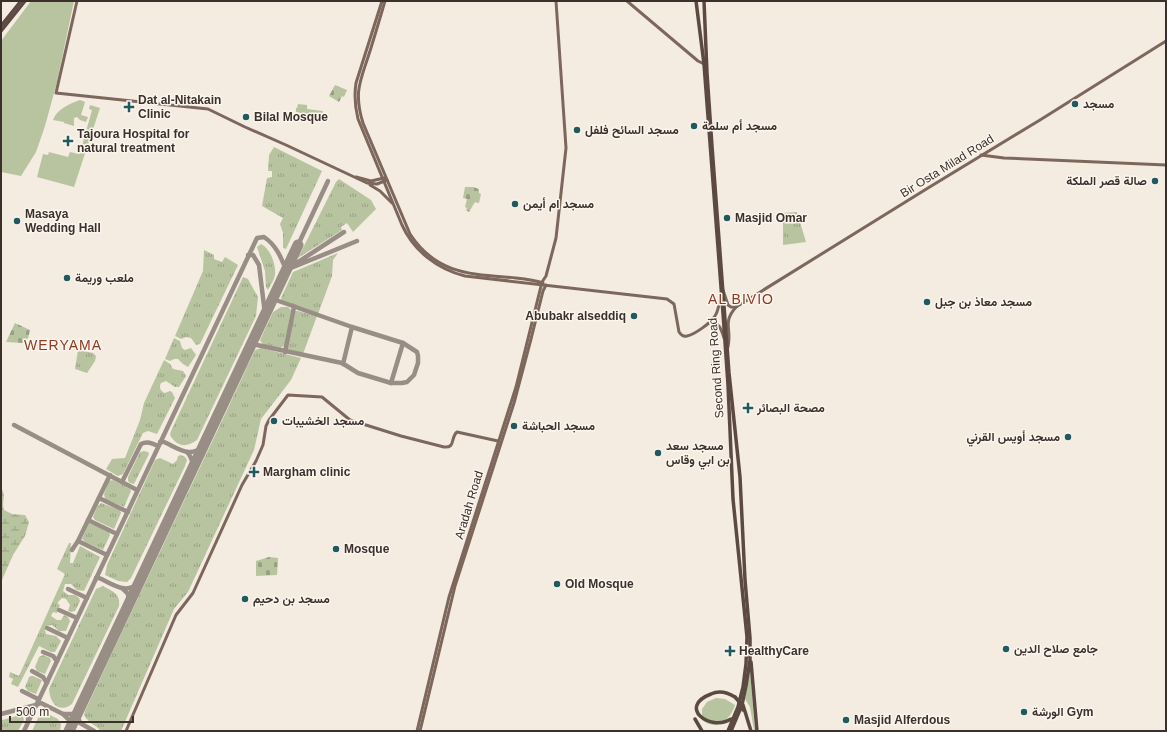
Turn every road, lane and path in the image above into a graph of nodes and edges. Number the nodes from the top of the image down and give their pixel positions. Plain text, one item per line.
1 (21, 1) edge
2 (25, 1) edge
3 (77, 1) edge
4 (382, 1) edge
5 (385, 1) edge
6 (556, 1) edge
7 (627, 1) edge
8 (696, 1) edge
9 (704, 1) edge
10 (1, 26) edge
11 (1, 31) edge
12 (700, 31) junction
13 (1166, 41) edge
14 (705, 42) junction
15 (704, 64) junction
16 (981, 155) junction
17 (1166, 165) edge
18 (354, 177) junction
19 (385, 180) junction
20 (367, 183) junction
21 (394, 206) junction
22 (532, 282) junction
23 (542, 284) junction
24 (546, 284) junction
25 (723, 290) junction
26 (721, 294) junction
27 (736, 307) junction
28 (709, 323) junction
29 (531, 335) junction
30 (724, 339) junction
31 (728, 347) junction
32 (729, 400) junction
33 (506, 420) junction
34 (498, 441) junction
35 (738, 464) junction
36 (486, 483) junction
37 (738, 535) junction
38 (744, 535) junction
39 (750, 643) junction
40 (735, 696) junction
41 (738, 707) junction
42 (725, 726) dead end
43 (706, 729) dead end
44 (126, 731) edge
45 (419, 731) edge
46 (702, 731) edge
47 (729, 731) edge
48 (750, 731) edge
49 (756, 731) edge

1 - 10 highway
2 - 11 highway
3 - 18 main road
4 - 19 main road
5 - 19 main road
6 - 23 main road, Aradah Road
7 - 15 main road
8 - 12 highway, Second Ring Road
9 - 14 highway, Second Ring Road
12 - 14 highway
12 - 15 highway, Second Ring Road
13 - 16 main road, Bir Osta Milad Road
14 - 25 highway, Second Ring Road
15 - 26 highway, Second Ring Road
16 - 17 main road
16 - 27 main road, Bir Osta Milad Road
18 - 19 main road
18 - 20 main road
19 - 20 main road
19 - 21 main road
19 - 22 main road
20 - 21 main road
21 - 22 main road
22 - 23 main road
23 - 24 main road
23 - 29 main road, Aradah Road
24 - 28 main road
24 - 29 main road
25 - 27 main road
25 - 31 highway, Second Ring Road
26 - 28 main road
26 - 30 highway, Second Ring Road
27 - 31 main road
28 - 30 main road
29 - 33 main road, Aradah Road
30 - 32 highway, Second Ring Road
31 - 35 highway, Second Ring Road
32 - 35 highway
32 - 37 highway, Second Ring Road
33 - 34 main road, Aradah Road
33 - 36 main road
34 - 36 main road, Aradah Road
34 - 44 main road
35 - 38 highway, Second Ring Road
36 - 45 main road, Aradah Road
37 - 38 highway
37 - 41 highway, Second Ring Road
38 - 39 highway, Second Ring Road
39 - 47 highway, Second Ring Road
39 - 49 highway
40 - 43 highway
40 - 46 highway
40 - 48 highway, bridge
40 - 48 highway, bridge
41 - 42 highway
41 - 47 highway, Second Ring Road

